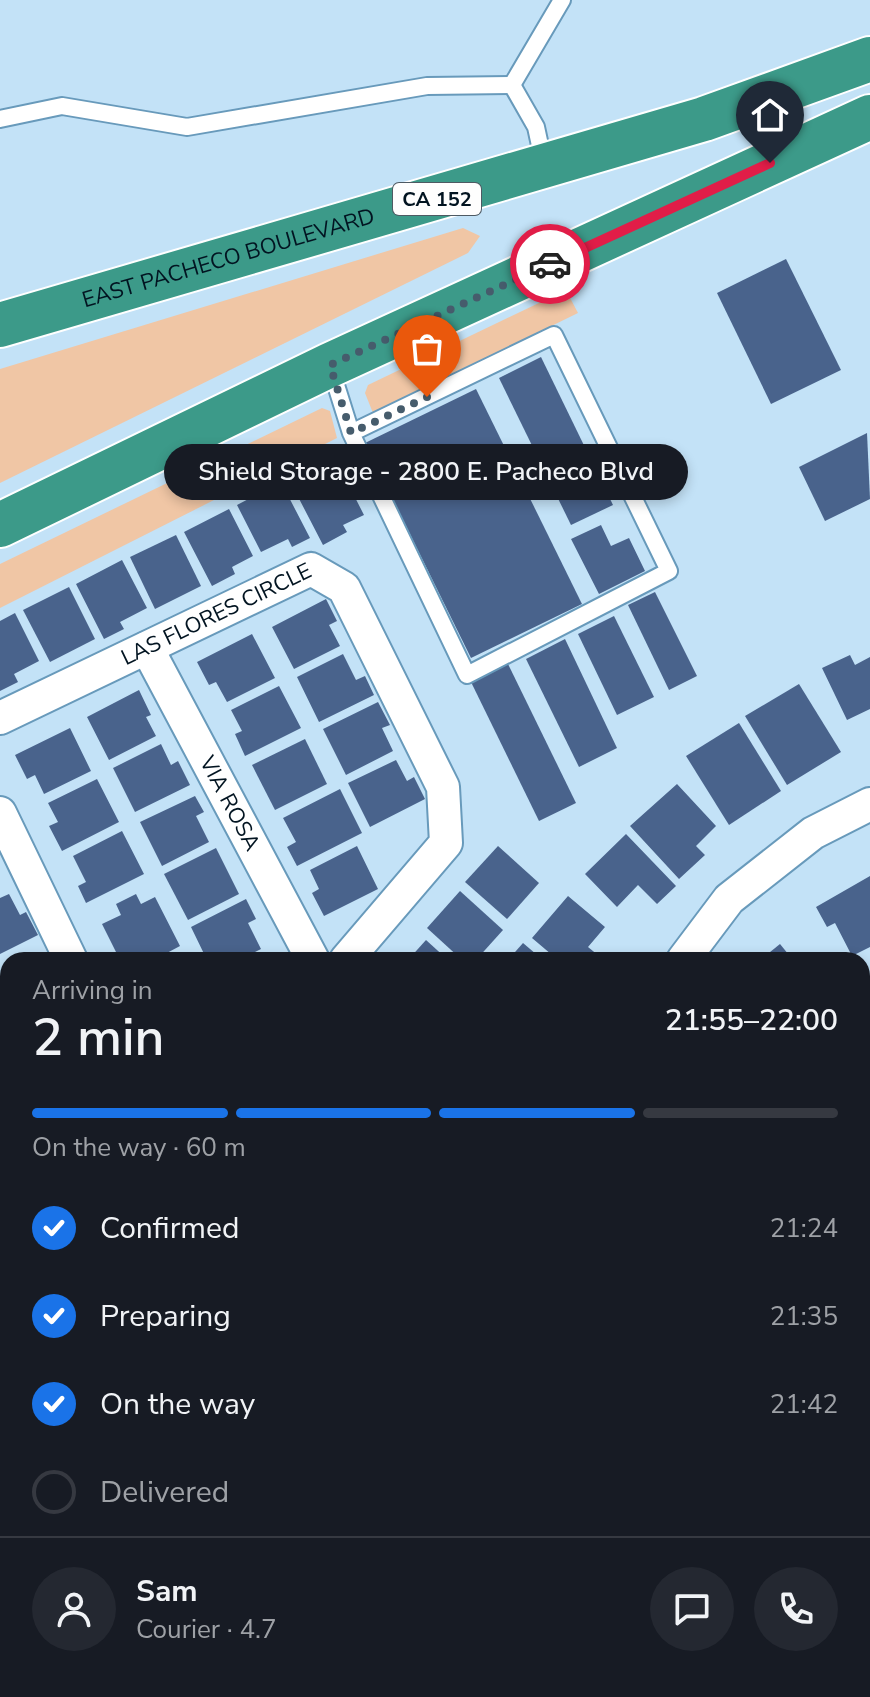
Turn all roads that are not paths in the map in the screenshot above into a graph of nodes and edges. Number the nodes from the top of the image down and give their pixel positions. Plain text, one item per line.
1 (562, 0) edge
2 (870, 59) edge
3 (512, 85) junction
4 (870, 117) edge
5 (0, 119) edge
6 (545, 167) junction
7 (0, 325) edge
8 (330, 365) junction
9 (351, 433) junction
10 (0, 525) edge
11 (147, 648) junction
12 (0, 718) edge
13 (870, 804) edge
14 (0, 813) edge
15 (67, 952) edge
16 (309, 952) edge
17 (353, 952) edge
18 (689, 952) edge

1 - 3 lane
2 - 6 highway, EAST PACHECO BOULEVARD / CA 152
3 - 5 lane
3 - 6 lane
4 - 8 highway
6 - 7 highway, EAST PACHECO BOULEVARD / CA 152
8 - 9 lane
8 - 10 highway
9 - 9 lane
11 - 12 street, LAS FLORES CIRCLE
11 - 16 street, VIA ROSA
11 - 17 street, LAS FLORES CIRCLE
13 - 18 street
14 - 15 street

